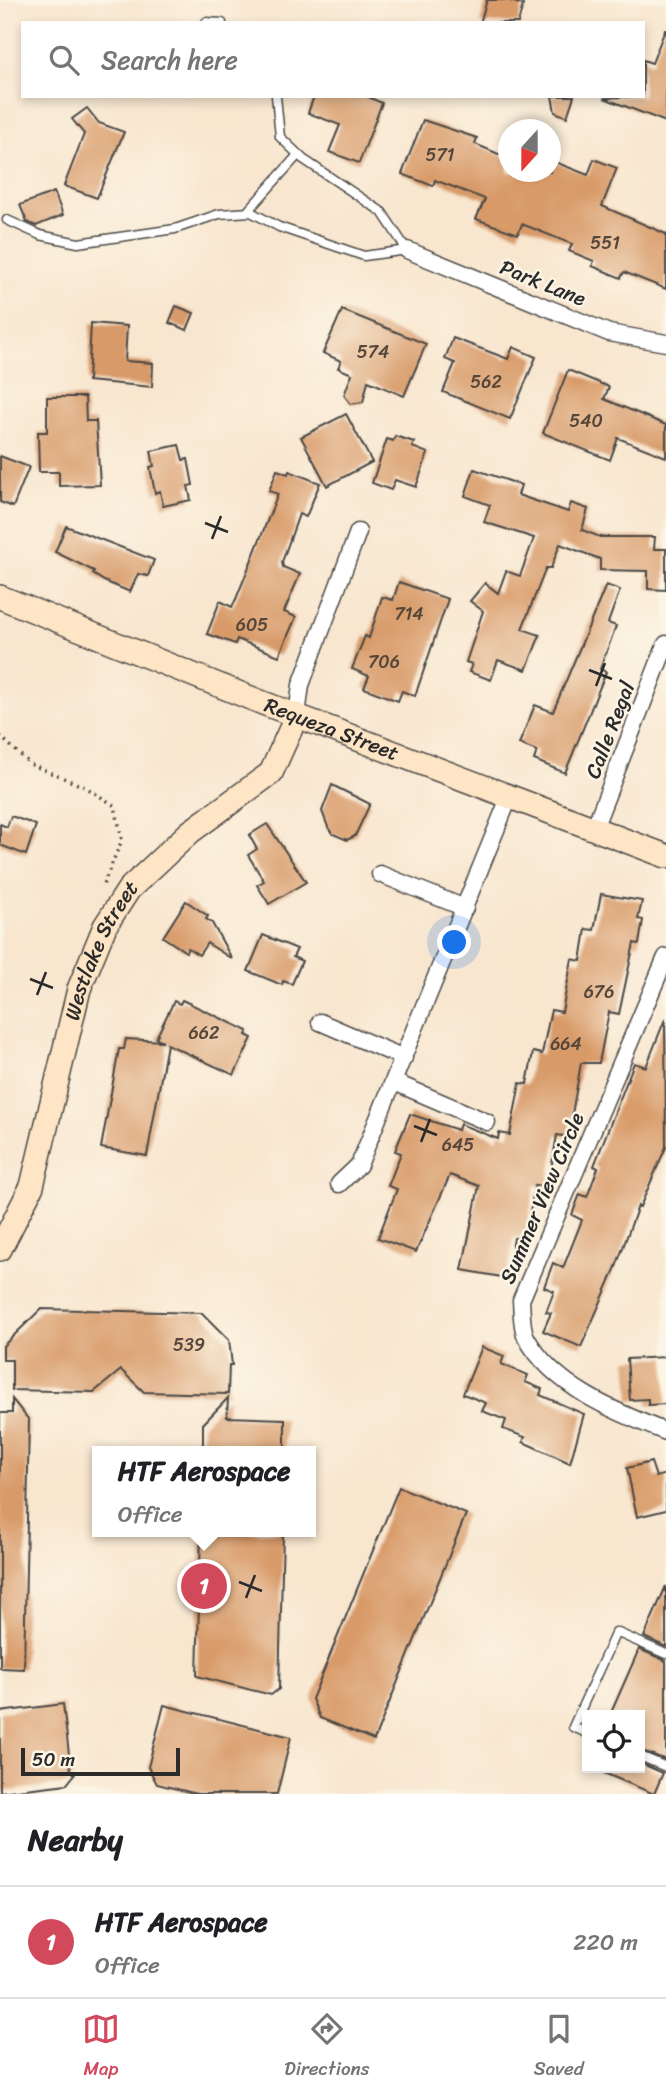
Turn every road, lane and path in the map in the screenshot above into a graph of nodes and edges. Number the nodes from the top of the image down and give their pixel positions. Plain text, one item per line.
1 (276, 98) edge
2 (298, 155) junction
3 (247, 212) junction
4 (7, 220) dead end
5 (407, 250) junction
6 (666, 343) edge
7 (358, 532) dead end
8 (0, 597) edge
9 (666, 644) edge
10 (297, 715) junction
11 (0, 736) edge
12 (509, 798) junction
13 (593, 831) junction
14 (666, 856) edge
15 (380, 874) dead end
16 (98, 897) dead end
17 (465, 908) junction
18 (666, 957) edge
19 (320, 1022) dead end
20 (404, 1058) junction
21 (394, 1082) junction
22 (487, 1122) dead end
23 (339, 1184) dead end
24 (0, 1249) edge
25 (666, 1432) edge
26 (666, 1654) edge
27 (582, 1731) edge
28 (645, 1758) edge
29 (666, 1767) edge

1 - 2 lane
2 - 3 lane
2 - 5 lane
3 - 4 lane
3 - 5 lane
5 - 6 street, Park Lane
7 - 10 street
8 - 10 street, Requeza Street
9 - 13 street, Calle Regal
10 - 12 street, Requeza Street
10 - 24 street, Westlake Street
11 - 16 path
12 - 13 street, Requeza Street
12 - 17 street
13 - 14 street, Requeza Street
15 - 17 street
17 - 20 street
18 - 25 street, Summer View Circle
19 - 20 street
20 - 21 street
21 - 22 street
21 - 23 street
26 - 27 lane
28 - 29 lane

